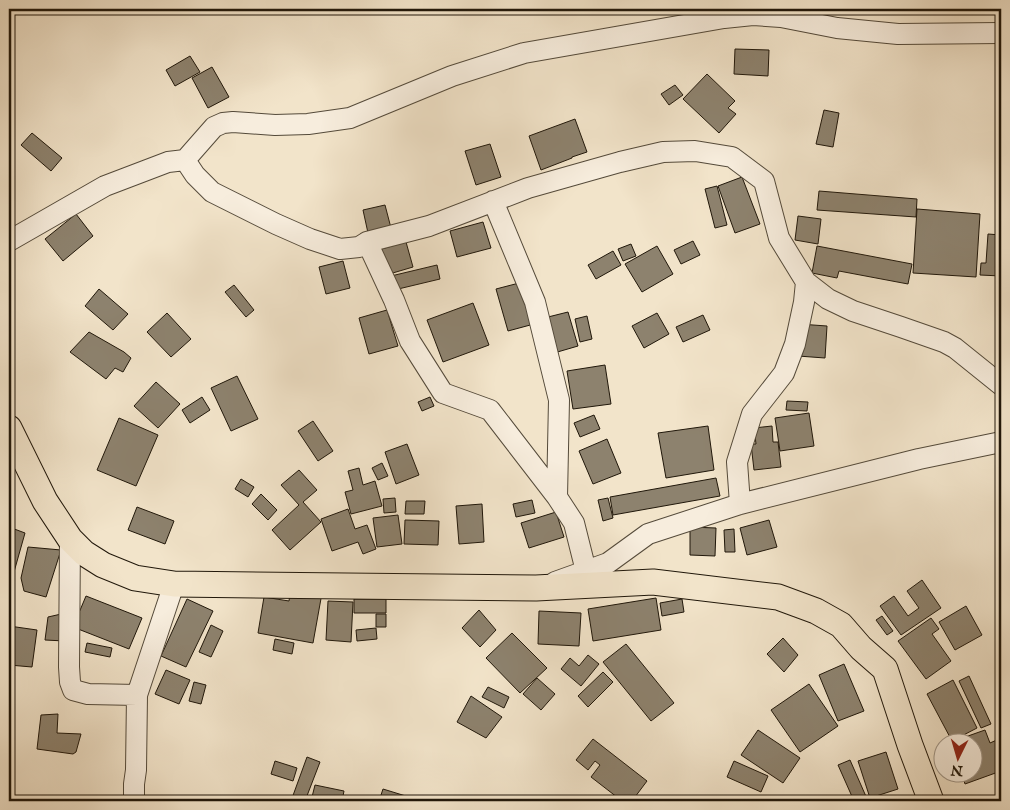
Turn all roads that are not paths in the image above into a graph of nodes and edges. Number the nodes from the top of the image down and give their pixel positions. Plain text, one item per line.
1 (1001, 32) edge
2 (185, 160) junction
3 (493, 201) junction
4 (9, 241) edge
5 (367, 242) junction
6 (806, 282) junction
7 (1001, 385) edge
8 (1001, 442) edge
9 (12, 443) edge
10 (556, 497) junction
11 (740, 504) junction
12 (70, 539) junction
13 (586, 571) junction
14 (174, 584) junction
15 (536, 588) junction
16 (137, 695) junction
17 (134, 801) edge
18 (931, 801) edge

1 - 2 street
2 - 4 street
2 - 5 street
3 - 5 street
3 - 6 street
3 - 10 street
5 - 10 street
6 - 7 street
6 - 11 street
8 - 11 street
9 - 12 main road
10 - 13 street
11 - 13 street
12 - 14 main road
12 - 16 street
13 - 15 street
14 - 15 main road
14 - 16 street
15 - 18 main road
16 - 17 street

